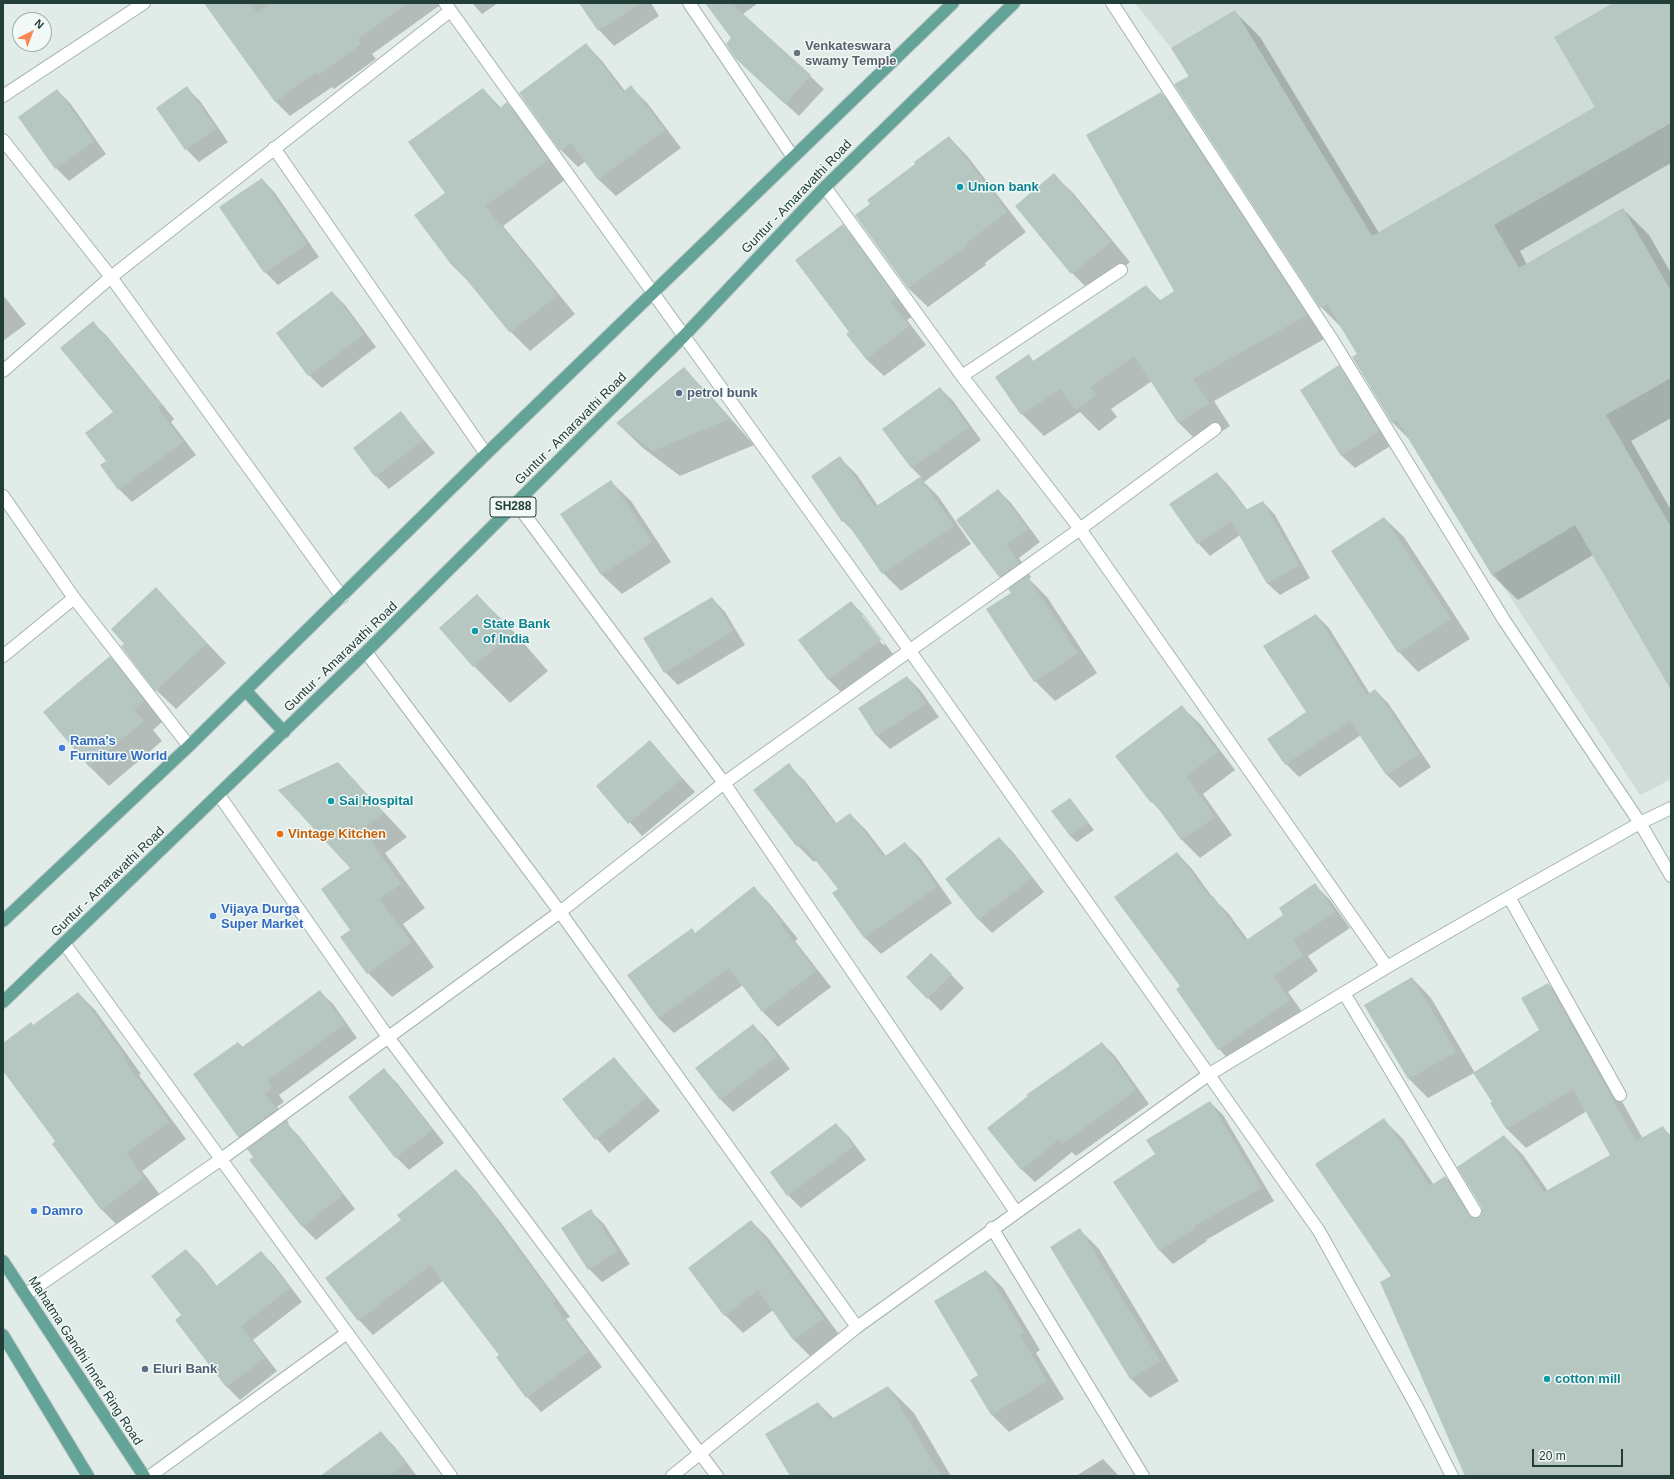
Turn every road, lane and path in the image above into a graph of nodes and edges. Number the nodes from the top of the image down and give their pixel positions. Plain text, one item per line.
1 (144, 3) edge
2 (689, 3) edge
3 (953, 3) edge
4 (1014, 3) edge
5 (1112, 3) edge
6 (448, 7) edge
7 (3, 96) edge
8 (3, 140) edge
9 (274, 148) junction
10 (793, 157) junction
11 (825, 187) junction
12 (1121, 270) dead end
13 (111, 277) junction
14 (652, 293) junction
15 (683, 337) junction
16 (3, 371) edge
17 (962, 376) junction
18 (1215, 429) dead end
19 (486, 454) junction
20 (3, 496) edge
21 (516, 503) junction
22 (1080, 529) junction
23 (342, 597) junction
24 (74, 598) junction
25 (910, 650) junction
26 (366, 652) junction
27 (3, 656) edge
28 (246, 691) junction
29 (284, 732) junction
30 (189, 746) junction
31 (724, 783) junction
32 (219, 795) junction
33 (1671, 808) edge
34 (1640, 823) junction
35 (1671, 876) edge
36 (1509, 897) junction
37 (560, 912) junction
38 (3, 921) edge
39 (64, 943) junction
40 (1388, 967) junction
41 (1344, 993) junction
42 (3, 1002) edge
43 (388, 1037) junction
44 (1208, 1074) junction
45 (1620, 1095) dead end
46 (220, 1160) junction
47 (1475, 1211) dead end
48 (1016, 1212) junction
49 (992, 1228) junction
50 (3, 1261) edge
51 (25, 1295) junction
52 (857, 1327) junction
53 (346, 1333) junction
54 (3, 1335) edge
55 (699, 1454) junction
56 (88, 1476) edge
57 (144, 1476) edge
58 (150, 1476) edge
59 (451, 1476) edge
60 (672, 1476) edge
61 (717, 1476) edge
62 (1143, 1476) edge
63 (1452, 1476) edge

1 - 7 street
2 - 10 street
3 - 10 main road
4 - 11 main road, Guntur - Amaravathi Road / SH288
5 - 34 street
6 - 9 street
6 - 14 street
8 - 13 street
9 - 13 street
9 - 19 street
10 - 14 main road
11 - 15 main road, Guntur - Amaravathi Road / SH288
11 - 17 street
12 - 17 street
13 - 16 street
13 - 23 street
14 - 15 street
14 - 19 main road
15 - 21 main road, Guntur - Amaravathi Road / SH288
15 - 25 street
17 - 22 street
18 - 22 street
19 - 23 main road
20 - 24 street
21 - 26 main road, Guntur - Amaravathi Road / SH288
21 - 31 street
22 - 25 street
22 - 40 street
23 - 28 main road
24 - 27 street
24 - 30 street
25 - 31 street
25 - 44 street
26 - 29 main road, Guntur - Amaravathi Road / SH288
26 - 37 street
28 - 29 main road
28 - 30 main road
29 - 32 main road, Guntur - Amaravathi Road / SH288
30 - 38 main road
31 - 37 street
31 - 48 street
32 - 39 main road, Guntur - Amaravathi Road / SH288
32 - 43 street
33 - 34 street
34 - 35 street
34 - 36 street
36 - 40 street
36 - 45 street
37 - 43 street
37 - 52 street
39 - 42 main road, Guntur - Amaravathi Road / SH288
39 - 46 street
40 - 41 street
41 - 44 street
41 - 47 street
43 - 46 street
43 - 55 street
44 - 48 street
44 - 63 street
46 - 51 street
46 - 53 street
48 - 49 street
49 - 52 street
49 - 62 street
50 - 51 main road, Mahatma Gandhi Inner Ring Road
51 - 57 main road, Mahatma Gandhi Inner Ring Road
52 - 55 street
53 - 58 street
53 - 59 street
54 - 56 main road
55 - 60 street
55 - 61 street

